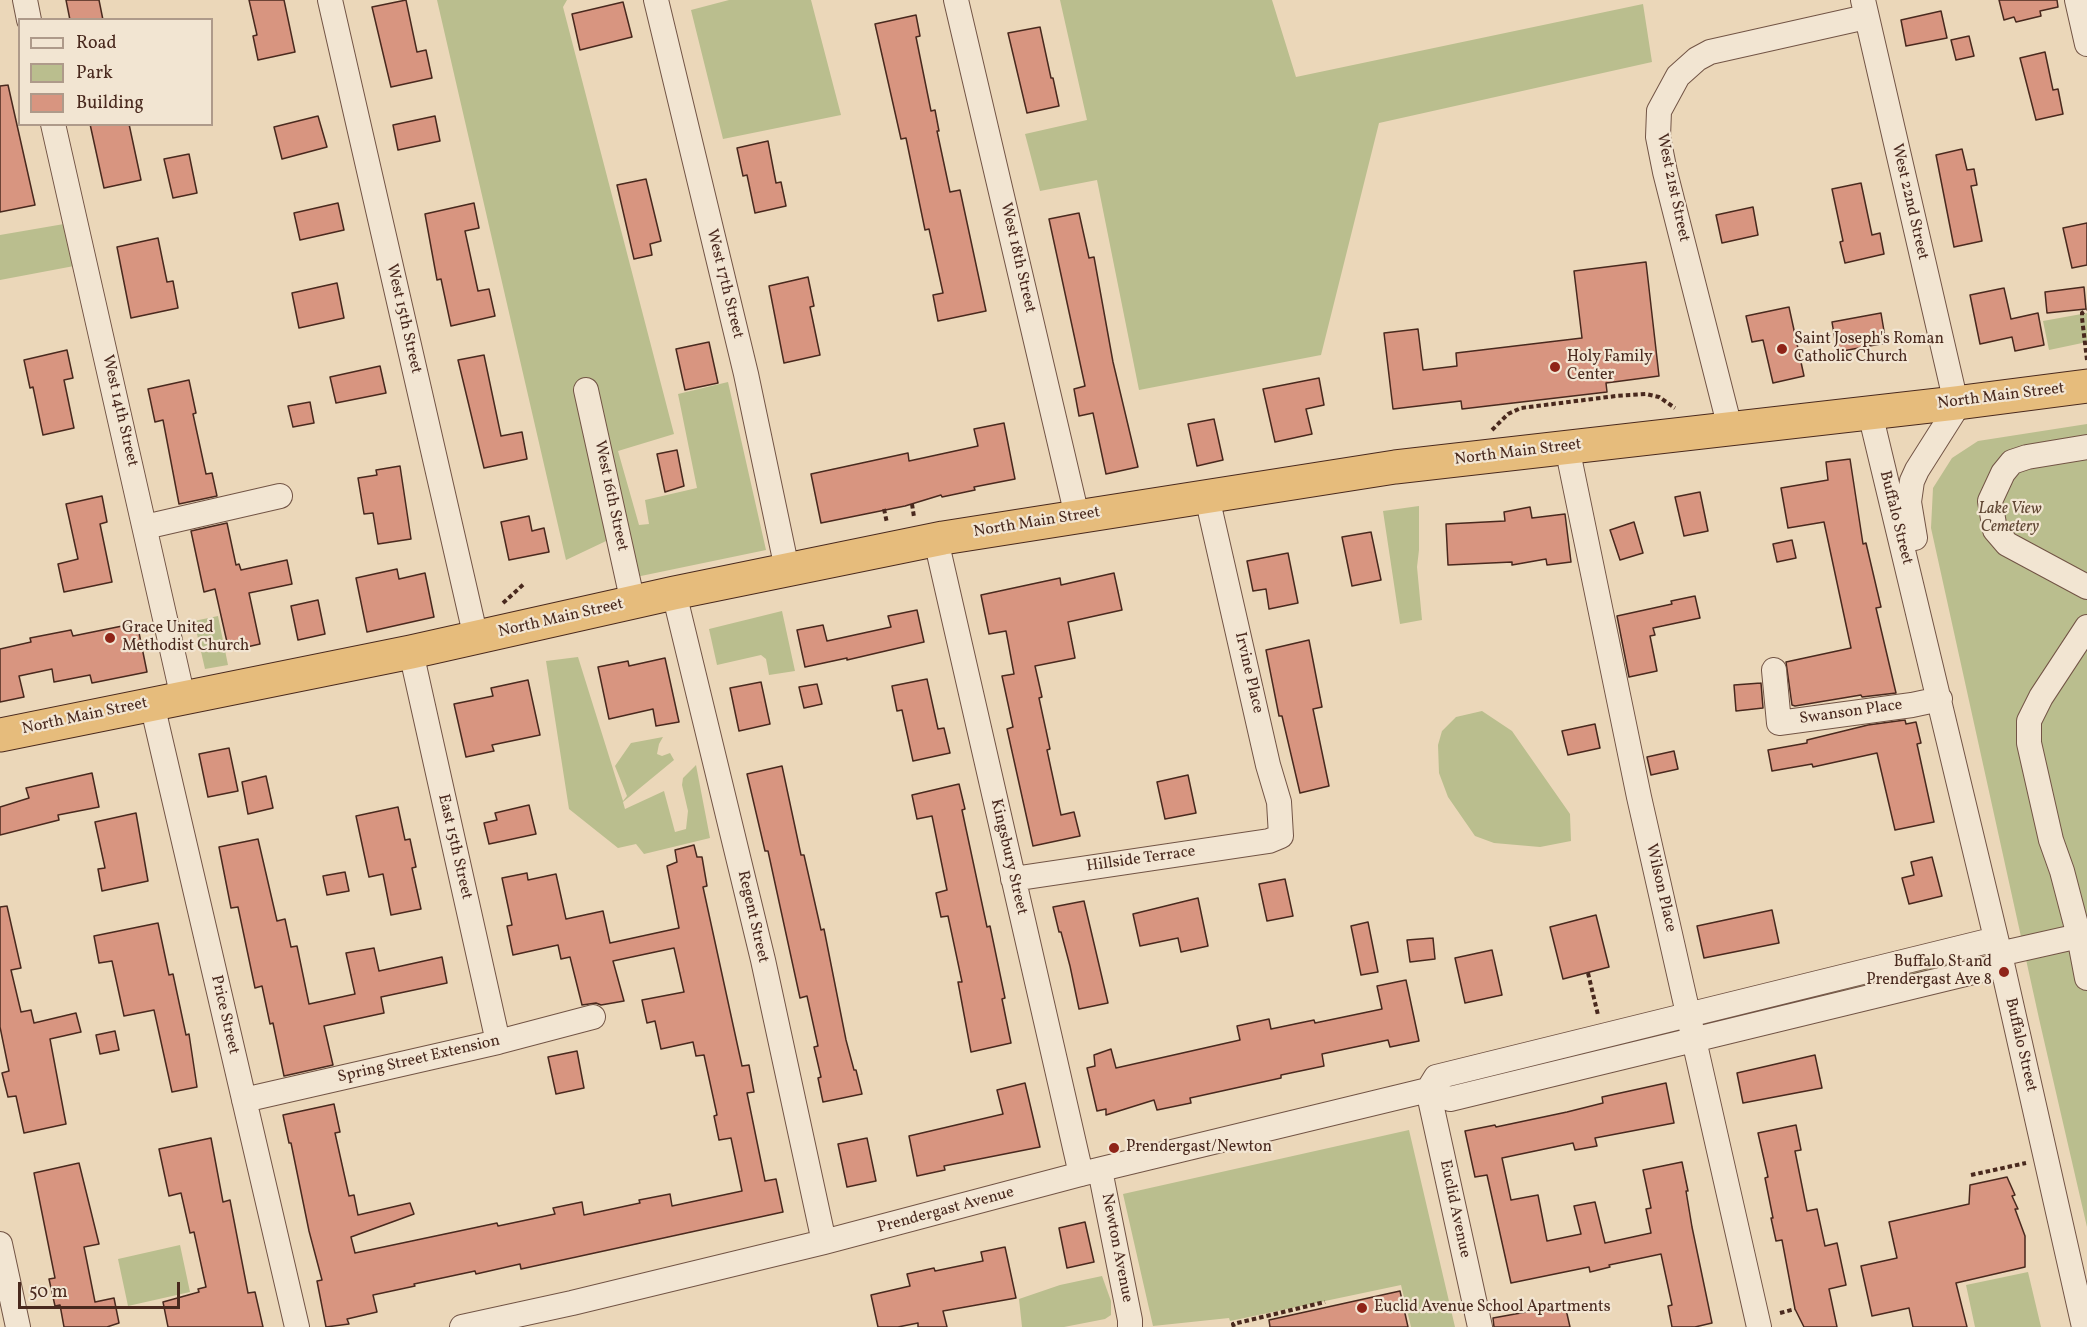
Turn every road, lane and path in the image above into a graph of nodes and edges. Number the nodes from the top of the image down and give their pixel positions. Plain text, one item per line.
1 (24, 0) edge
2 (330, 0) edge
3 (656, 0) edge
4 (956, 0) edge
5 (2077, 0) edge
6 (1864, 8) edge
7 (28, 18) edge
8 (2087, 44) edge
9 (53, 126) edge
10 (2087, 310) edge
11 (2087, 362) edge
12 (2087, 386) edge
13 (586, 390) dead end
14 (1956, 403) junction
15 (1870, 412) junction
16 (1681, 414) dead end
17 (1730, 428) junction
18 (1488, 437) dead end
19 (1567, 447) junction
20 (2087, 447) edge
21 (280, 496) dead end
22 (1207, 497) junction
23 (912, 504) dead end
24 (884, 509) dead end
25 (1077, 516) junction
26 (145, 526) junction
27 (888, 529) dead end
28 (926, 531) junction
29 (787, 569) junction
30 (525, 583) dead end
31 (2087, 586) edge
32 (674, 593) junction
33 (633, 603) junction
34 (502, 604) dead end
35 (1921, 623) junction
36 (2087, 627) edge
37 (476, 638) junction
38 (411, 652) junction
39 (1774, 670) dead end
40 (1940, 699) junction
41 (168, 701) junction
42 (0, 735) edge
43 (1269, 841) joint
44 (1013, 879) junction
45 (2083, 935) edge
46 (1999, 953) junction
47 (1588, 973) dead end
48 (2087, 978) edge
49 (1688, 1015) junction
50 (593, 1017) dead end
51 (1603, 1036) junction
52 (1694, 1040) junction
53 (498, 1042) junction
54 (1428, 1090) junction
55 (244, 1100) junction
56 (2027, 1163) dead end
57 (1090, 1172) junction
58 (1971, 1175) dead end
59 (824, 1242) junction
60 (0, 1244) edge
61 (1325, 1302) dead end
62 (1795, 1309) dead end
63 (1780, 1313) dead end
64 (542, 1319) edge
65 (18, 1327) edge
66 (297, 1327) edge
67 (462, 1327) edge
68 (1130, 1327) edge
69 (1234, 1327) edge
70 (1480, 1327) edge
71 (1759, 1327) edge
72 (2084, 1327) edge

1 - 7 street
2 - 37 street, West 15th Street
3 - 29 street, West 17th Street
4 - 25 street, West 18th Street
5 - 8 street
6 - 14 street, West 22nd Street
6 - 17 street, West 21st Street
9 - 26 street, West 14th Street
10 - 11 path
12 - 14 highway, North Main Street
13 - 33 street, West 16th Street
14 - 15 highway, North Main Street
14 - 35 street, Buffalo Street
15 - 17 highway, North Main Street
15 - 35 street, Buffalo Street
16 - 18 path
17 - 19 highway, North Main Street
19 - 22 highway, North Main Street
19 - 49 street, Wilson Place
20 - 31 street
21 - 26 street
22 - 25 highway, North Main Street
22 - 43 street, Irvine Place
23 - 28 path
24 - 27 path
25 - 28 highway, North Main Street
26 - 41 street, West 14th Street
28 - 29 highway, North Main Street
28 - 44 street, Kingsbury Street
29 - 32 highway, North Main Street
30 - 34 path
32 - 33 highway, North Main Street
32 - 59 street, Regent Street
33 - 37 highway, North Main Street
35 - 40 street, Buffalo Street
36 - 45 street
37 - 38 highway, North Main Street
38 - 41 highway, North Main Street
38 - 53 street, East 15th Street
39 - 40 street, Swanson Place
40 - 46 street, Buffalo Street
41 - 42 highway, North Main Street
41 - 55 street, Price Street
43 - 44 street, Hillside Terrace
44 - 57 street, Kingsbury Street
45 - 46 street
45 - 48 street
46 - 49 street
46 - 52 street
46 - 72 street, Buffalo Street
47 - 51 path
49 - 51 street
49 - 52 street, Wilson Place
50 - 53 street, Spring Street Extension
51 - 54 street
52 - 54 street
52 - 71 street, Wilson Place
53 - 55 street, Spring Street Extension
54 - 57 street, Prendergast Avenue
54 - 70 street, Euclid Avenue
55 - 66 street, Price Street
56 - 58 path
57 - 59 street, Prendergast Avenue
57 - 68 street, Newton Avenue
59 - 64 street, Prendergast Avenue
60 - 65 street
61 - 69 path
62 - 63 path
64 - 67 street, Prendergast Avenue

